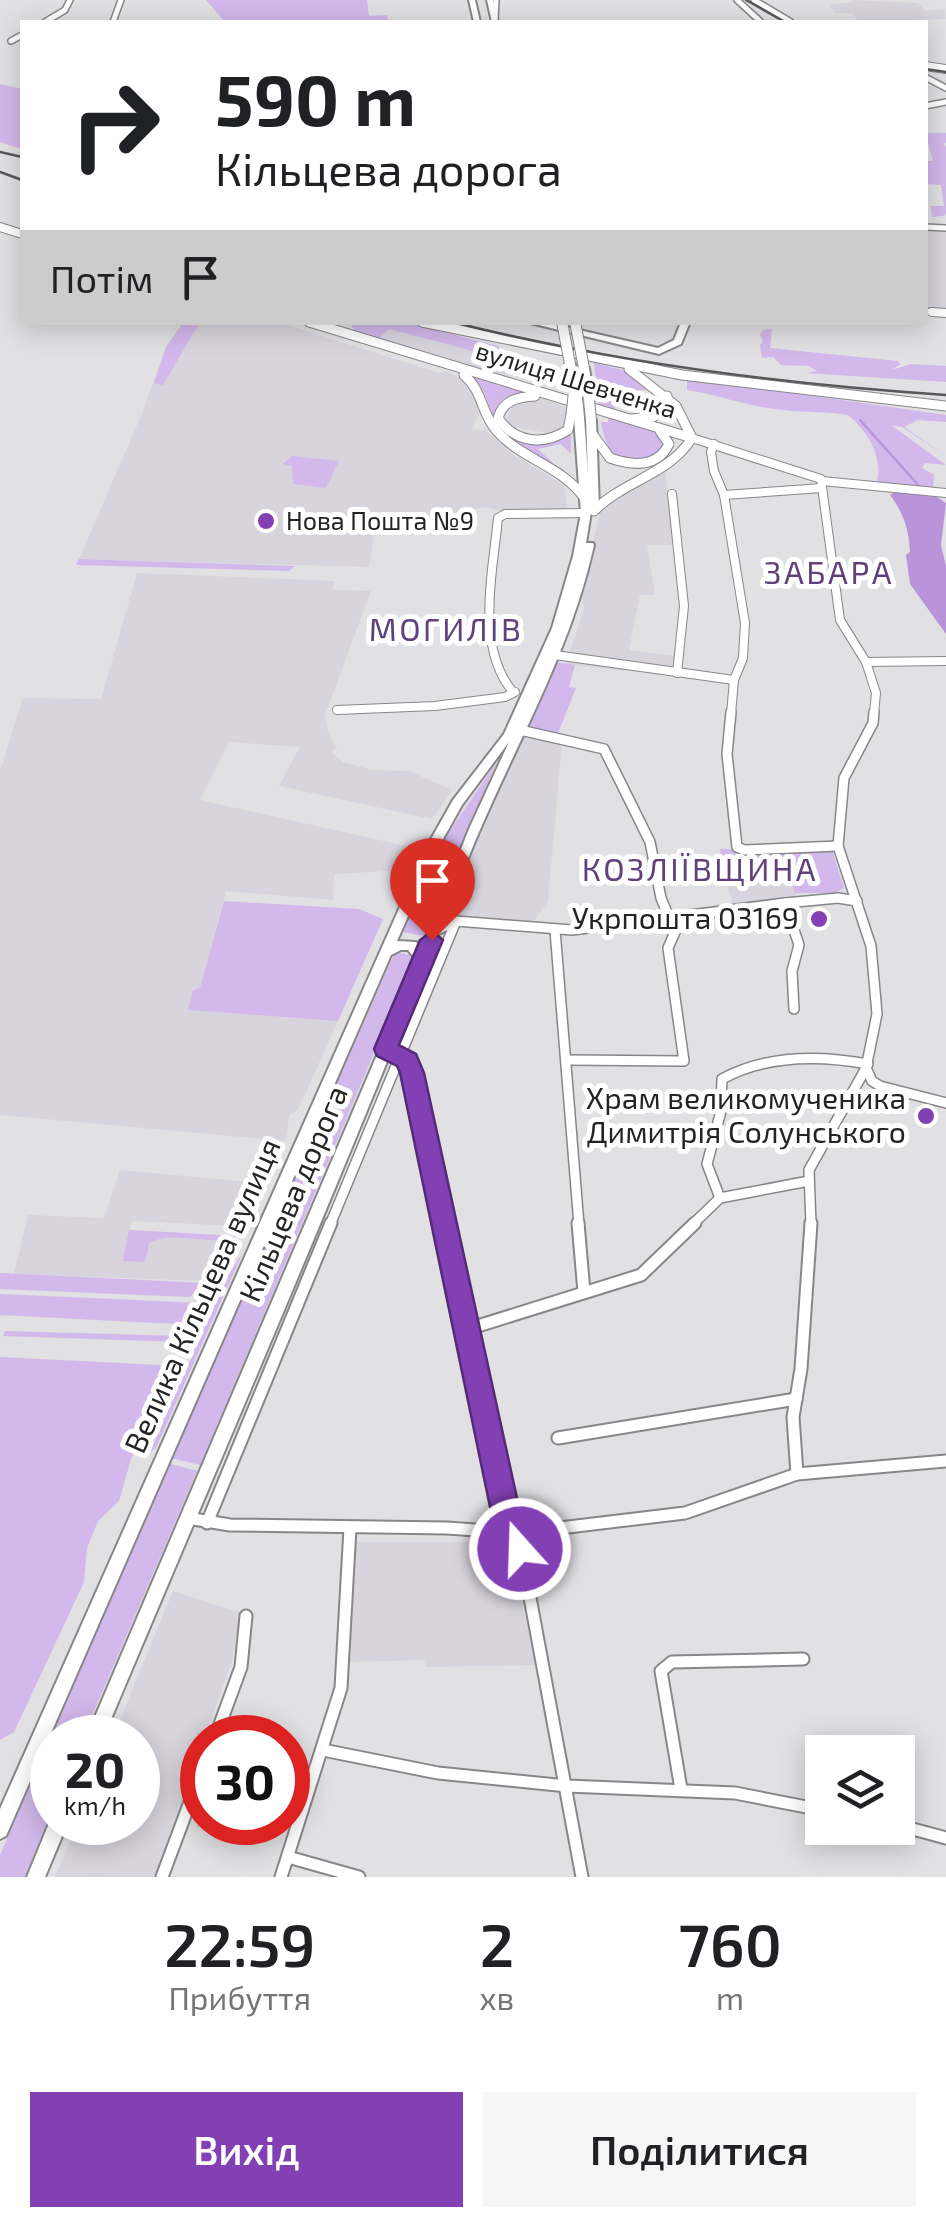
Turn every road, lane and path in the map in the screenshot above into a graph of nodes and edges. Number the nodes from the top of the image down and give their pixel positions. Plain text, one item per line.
1 (70, 0) edge
2 (119, 0) edge
3 (755, 1) edge
4 (739, 2) edge
5 (112, 19) edge
6 (48, 20) edge
7 (759, 20) edge
8 (784, 20) edge
9 (20, 36) edge
10 (11, 41) dead end
11 (318, 325) edge
12 (347, 325) edge
13 (434, 325) edge
14 (543, 325) edge
15 (563, 325) edge
16 (576, 325) edge
17 (685, 325) edge
18 (364, 340) junction
19 (616, 364) junction
20 (447, 365) junction
21 (690, 376) junction
22 (653, 385) junction
23 (666, 396) junction
24 (549, 397) junction
25 (946, 406) edge
26 (575, 416) junction
27 (618, 418) junction
28 (656, 429) junction
29 (593, 435) junction
30 (692, 438) junction
31 (714, 444) junction
32 (822, 484) junction
33 (946, 493) edge
34 (672, 494) dead end
35 (724, 496) junction
36 (585, 499) junction
37 (590, 512) junction
38 (556, 655) junction
39 (946, 661) edge
40 (866, 662) junction
41 (677, 674) junction
42 (734, 680) junction
43 (514, 692) junction
44 (528, 694) junction
45 (337, 710) dead end
46 (520, 730) junction
47 (467, 790) joint
48 (838, 846) junction
49 (857, 901) junction
50 (785, 903) junction
51 (444, 909) junction
52 (670, 918) junction
53 (456, 921) junction
54 (555, 930) junction
55 (435, 931) junction
56 (388, 951) junction
57 (423, 961) junction
58 (794, 1008) dead end
59 (393, 1052) junction
60 (568, 1060) junction
61 (867, 1066) junction
62 (946, 1103) edge
63 (809, 1181) junction
64 (720, 1198) junction
65 (584, 1292) junction
66 (465, 1330) junction
67 (796, 1400) junction
68 (558, 1438) dead end
69 (946, 1461) edge
70 (796, 1474) junction
71 (187, 1518) junction
72 (208, 1523) junction
73 (350, 1528) junction
74 (514, 1532) junction
75 (246, 1616) dead end
76 (804, 1659) dead end
77 (104, 1715) edge
78 (223, 1715) edge
79 (323, 1750) junction
80 (567, 1786) junction
81 (680, 1789) junction
82 (805, 1807) edge
83 (180, 1829) edge
84 (0, 1830) edge
85 (915, 1830) edge
86 (946, 1838) edge
87 (49, 1845) edge
88 (288, 1857) junction
89 (36, 1877) edge
90 (162, 1877) edge
91 (281, 1877) edge
92 (358, 1877) edge
93 (582, 1877) edge

1 - 6 street
2 - 5 street
3 - 4 street
3 - 8 street
4 - 7 street
9 - 10 street
11 - 18 main road, вулиця Шевченка
12 - 18 main road
13 - 19 main road
14 - 17 highway
15 - 26 highway, Кільцева дорога, bridge
16 - 29 highway, Кільцева дорога, bridge
18 - 20 main road, вулиця Шевченка
19 - 21 main road
19 - 22 main road, вулиця Шевченка
20 - 24 main road, вулиця Шевченка
20 - 36 main road
21 - 22 main road, вулиця Шевченка
21 - 25 main road
22 - 23 main road, вулиця Шевченка
23 - 27 main road
23 - 30 main road, вулиця Шевченка
24 - 26 main road
24 - 27 main road, вулиця Шевченка
26 - 36 highway, Кільцева дорога
27 - 28 main road, вулиця Шевченка
28 - 29 main road
28 - 30 main road, вулиця Шевченка
29 - 37 highway, Кільцева дорога
30 - 31 street, вулиця Шевченка
30 - 37 main road
31 - 32 street, вулиця Шевченка
31 - 35 street
32 - 33 street
32 - 35 street
32 - 40 street
34 - 41 street
35 - 42 street
36 - 37 highway, Кільцева дорога
37 - 38 highway, Кільцева дорога
37 - 43 street
37 - 44 highway, Кільцева дорога
38 - 41 street
38 - 46 highway, Кільцева дорога
39 - 40 street
40 - 48 street
41 - 42 street
42 - 48 street
43 - 44 street
43 - 45 street
44 - 47 highway, Кільцева дорога
46 - 51 highway, Кільцева дорога
46 - 52 street
47 - 56 highway, Велика Кільцева вулиця
48 - 49 street
49 - 50 street
49 - 61 street
50 - 52 street
50 - 58 street
51 - 53 street
51 - 55 highway, Кільцева дорога
52 - 54 street
52 - 60 street
53 - 54 street
53 - 55 street
53 - 59 street
54 - 60 street
55 - 57 highway, Кільцева дорога
56 - 57 highway
56 - 84 highway, Велика Кільцева вулиця
57 - 59 highway, Кільцева дорога
59 - 66 street
59 - 71 highway, Кільцева дорога
59 - 72 street
60 - 65 street
61 - 62 street
61 - 63 street
61 - 64 street
63 - 64 street
63 - 67 street
64 - 65 street
65 - 66 street
66 - 74 street
67 - 68 street
67 - 70 street
69 - 70 street
70 - 74 street
71 - 72 street
71 - 77 highway, Кільцева дорога
72 - 73 street
73 - 74 street
73 - 79 street
74 - 80 street
75 - 78 street
76 - 81 street
79 - 80 street
79 - 88 street
80 - 81 street
80 - 93 street
81 - 82 street
83 - 90 street
85 - 86 street
87 - 89 highway
88 - 91 street
88 - 92 street

